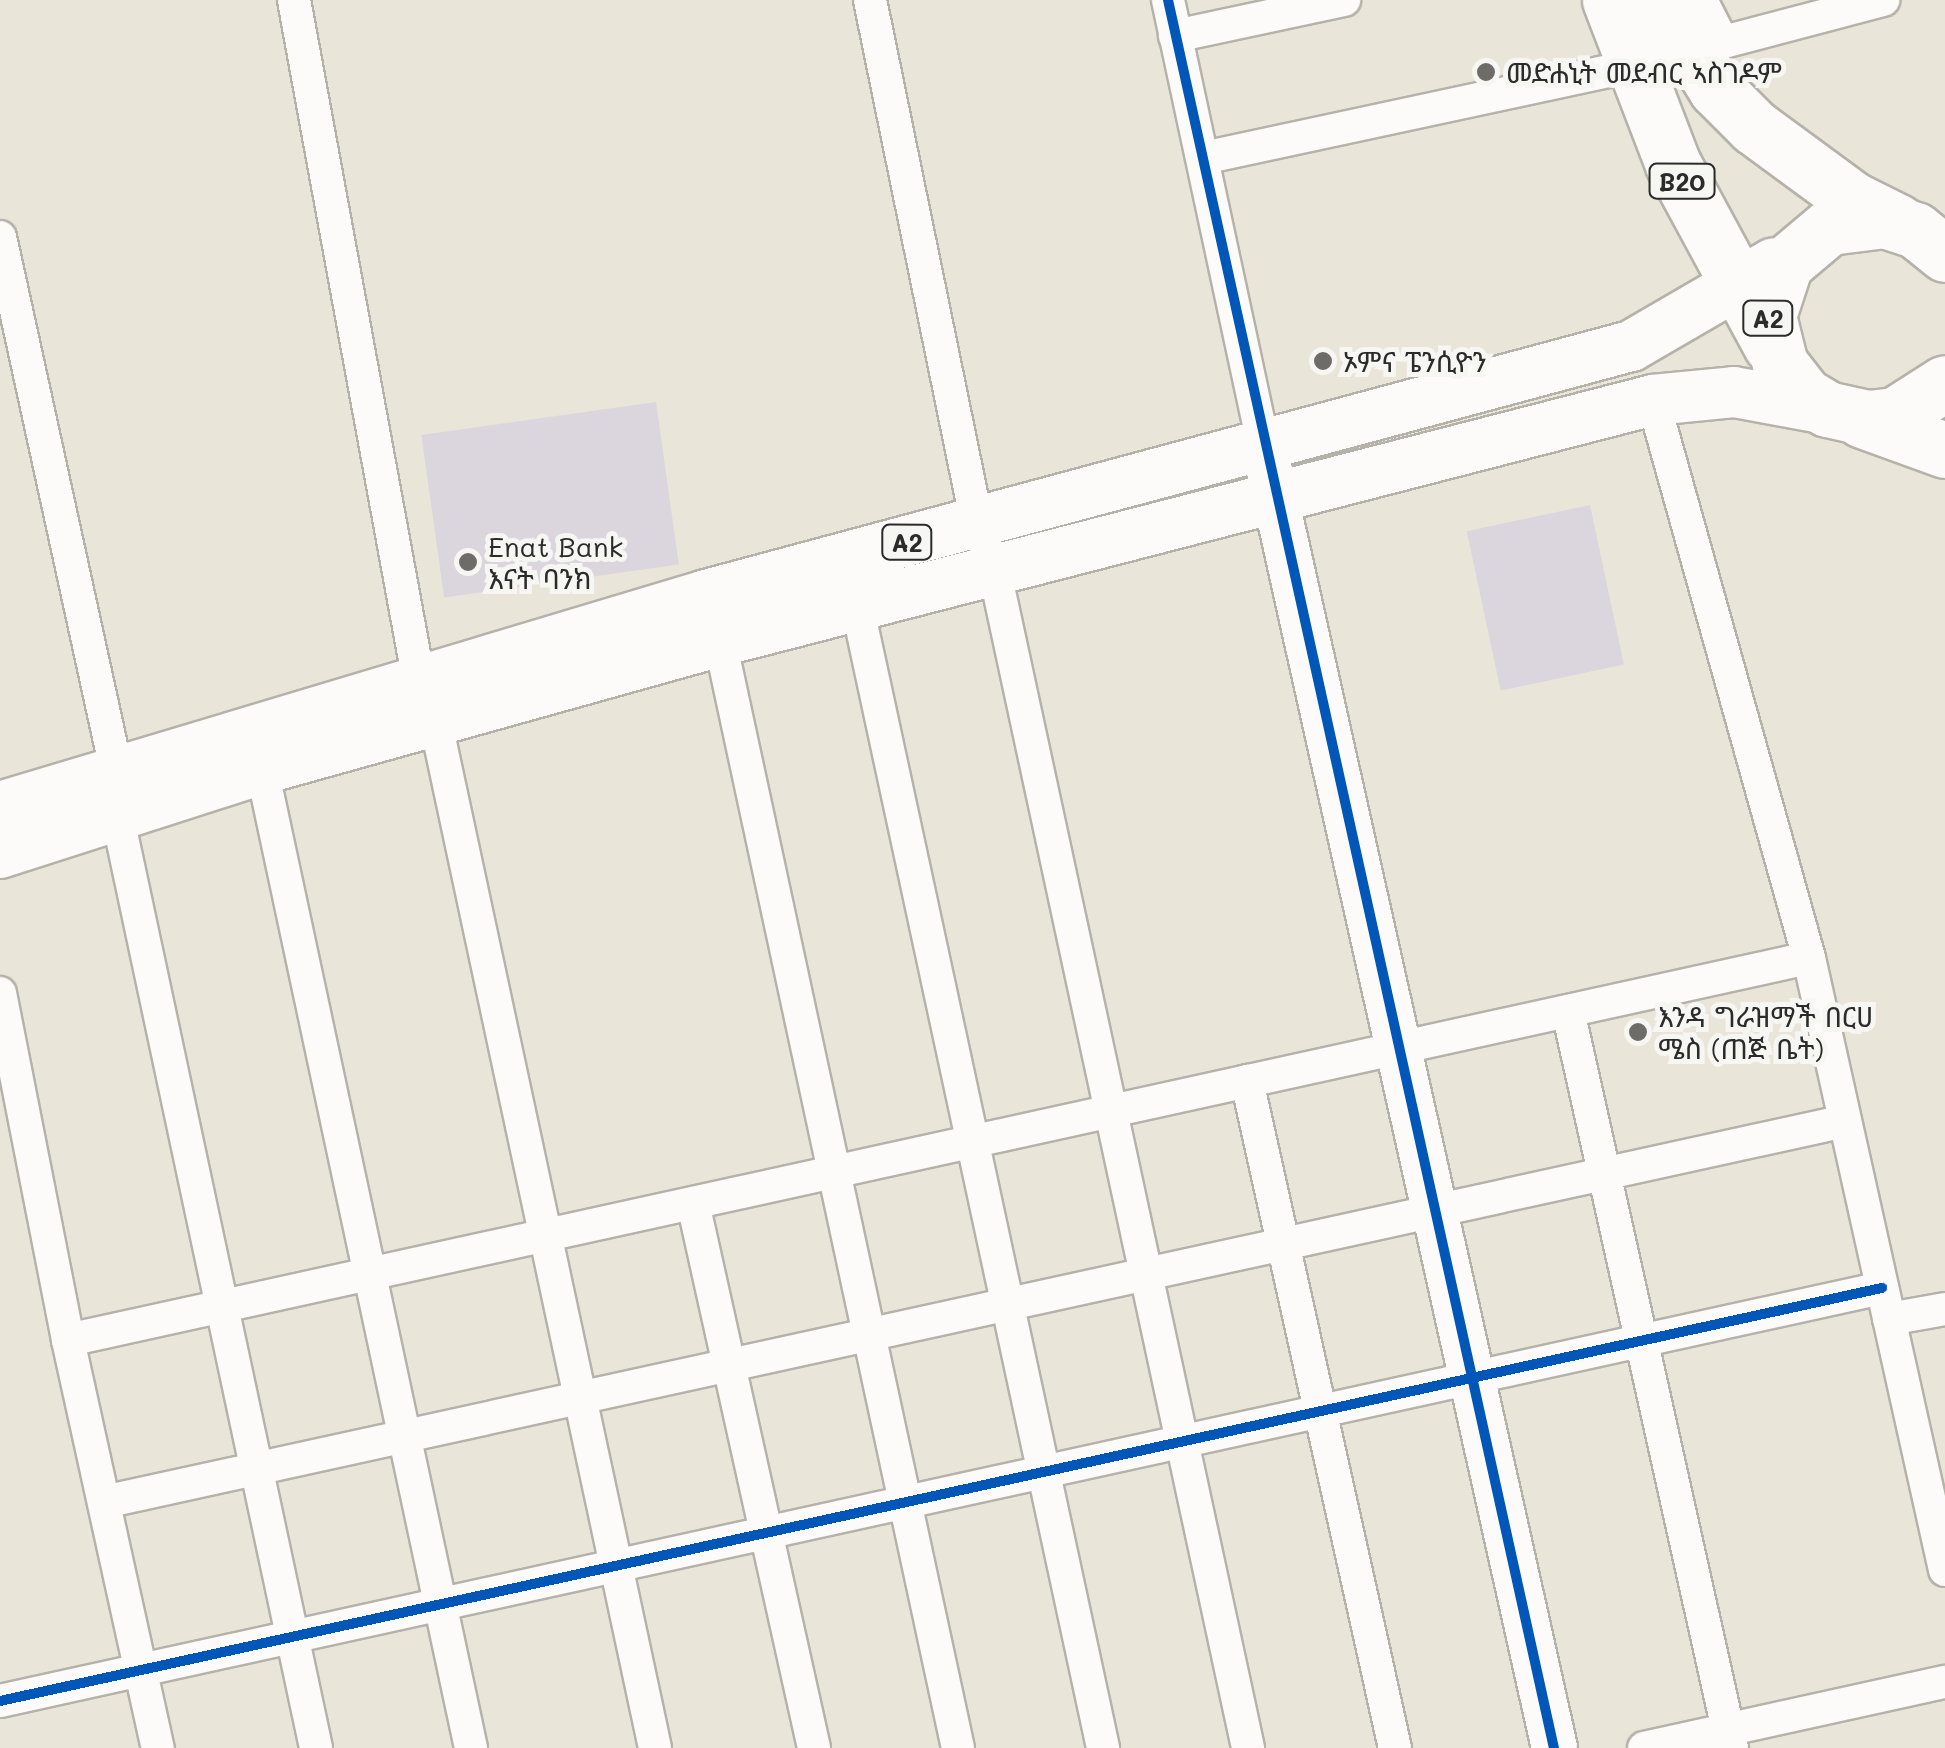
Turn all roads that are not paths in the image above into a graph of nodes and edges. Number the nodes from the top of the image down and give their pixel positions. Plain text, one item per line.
1 (294, 0) edge
2 (870, 0) edge
3 (1168, 0) edge
4 (1344, 0) edge
5 (1610, 0) edge
6 (1661, 0) edge
7 (1883, 0) edge
8 (1704, 31) edge
9 (1175, 36) junction
10 (1633, 66) junction
11 (1203, 158) junction
12 (0, 237) edge
13 (1925, 239) edge
14 (1799, 246) junction
15 (1738, 286) junction
16 (1775, 352) junction
17 (1945, 383) edge
18 (1653, 400) junction
19 (1834, 412) junction
20 (1945, 450) edge
21 (1271, 470) junction
22 (986, 546) junction
23 (857, 605) junction
24 (720, 641) junction
25 (427, 700) junction
26 (262, 769) junction
27 (117, 793) junction
28 (0, 807) edge
29 (0, 852) edge
30 (1809, 958) junction
31 (0, 993) edge
32 (1568, 1011) junction
33 (1398, 1048) junction
34 (1247, 1082) junction
35 (1106, 1112) junction
36 (1845, 1120) junction
37 (968, 1142) junction
38 (830, 1173) junction
39 (1604, 1173) junction
40 (693, 1203) junction
41 (1435, 1210) junction
42 (542, 1236) junction
43 (1283, 1244) junction
44 (366, 1274) junction
45 (1142, 1274) junction
46 (1886, 1303) junction
47 (1004, 1305) junction
48 (218, 1307) junction
49 (1945, 1309) edge
50 (866, 1335) junction
51 (68, 1340) junction
52 (1641, 1340) junction
53 (729, 1365) junction
54 (1472, 1378) junction
55 (577, 1399) junction
56 (1320, 1410) junction
57 (402, 1437) junction
58 (1180, 1442) junction
59 (254, 1470) junction
60 (1041, 1472) junction
61 (104, 1502) junction
62 (904, 1502) junction
63 (766, 1532) junction
64 (615, 1566) junction
65 (1945, 1570) edge
66 (439, 1604) junction
67 (292, 1636) junction
68 (141, 1669) junction
69 (1945, 1682) edge
70 (0, 1701) edge
71 (1730, 1739) edge
72 (158, 1748) edge
73 (316, 1748) edge
74 (471, 1748) edge
75 (656, 1748) edge
76 (814, 1748) edge
77 (958, 1748) edge
78 (1102, 1748) edge
79 (1248, 1748) edge
80 (1395, 1748) edge
81 (1554, 1748) edge
82 (1644, 1748) edge

1 - 25 street
2 - 22 street
3 - 9 street
4 - 9 street
5 - 10 highway, B20
6 - 8 highway
7 - 8 street
8 - 10 street
8 - 13 highway
9 - 11 street
10 - 11 street
10 - 15 highway, B20
11 - 21 street
12 - 27 street
13 - 14 highway, A2
14 - 15 main road, A2
14 - 16 highway, A2
15 - 16 highway, B20
15 - 21 main road, A2
16 - 19 highway, A2
17 - 19 highway, A2
18 - 19 main road, A2
18 - 21 main road, A2
18 - 30 street
19 - 20 highway, A2
21 - 22 main road, A2
21 - 33 street
22 - 23 main road, A2
22 - 25 main road, A2
22 - 35 street
23 - 24 main road, A2
23 - 37 street
24 - 25 main road, A2
24 - 38 street
25 - 26 main road, A2
25 - 27 main road, A2
25 - 42 street
26 - 27 main road, A2
26 - 44 street
27 - 28 main road, A2
27 - 29 main road, A2
27 - 48 street
30 - 32 street
30 - 36 street
31 - 51 street
32 - 33 street
32 - 39 street
33 - 34 street
33 - 41 street
34 - 35 street
34 - 43 street
35 - 37 street
35 - 45 street
36 - 39 street
36 - 46 street
37 - 38 street
37 - 47 street
38 - 40 street
38 - 50 street
39 - 41 street
39 - 52 street
40 - 42 street
40 - 53 street
41 - 43 street
41 - 54 street
42 - 44 street
42 - 55 street
43 - 45 street
43 - 56 street
44 - 48 street
44 - 57 street
45 - 47 street
45 - 58 street
46 - 49 street
46 - 52 street
46 - 65 street
47 - 50 street
47 - 60 street
48 - 51 street
48 - 59 street
50 - 53 street
50 - 62 street
51 - 61 street
52 - 54 street
52 - 71 street
53 - 55 street
53 - 63 street
54 - 56 street
54 - 81 street
55 - 57 street
55 - 64 street
56 - 58 street
56 - 80 street
57 - 59 street
57 - 66 street
58 - 60 street
58 - 79 street
59 - 61 street
59 - 67 street
60 - 62 street
60 - 78 street
61 - 68 street
62 - 63 street
62 - 77 street
63 - 64 street
63 - 76 street
64 - 66 street
64 - 75 street
66 - 67 street
66 - 74 street
67 - 68 street
67 - 73 street
68 - 70 street
68 - 72 street
69 - 71 street
71 - 82 street

